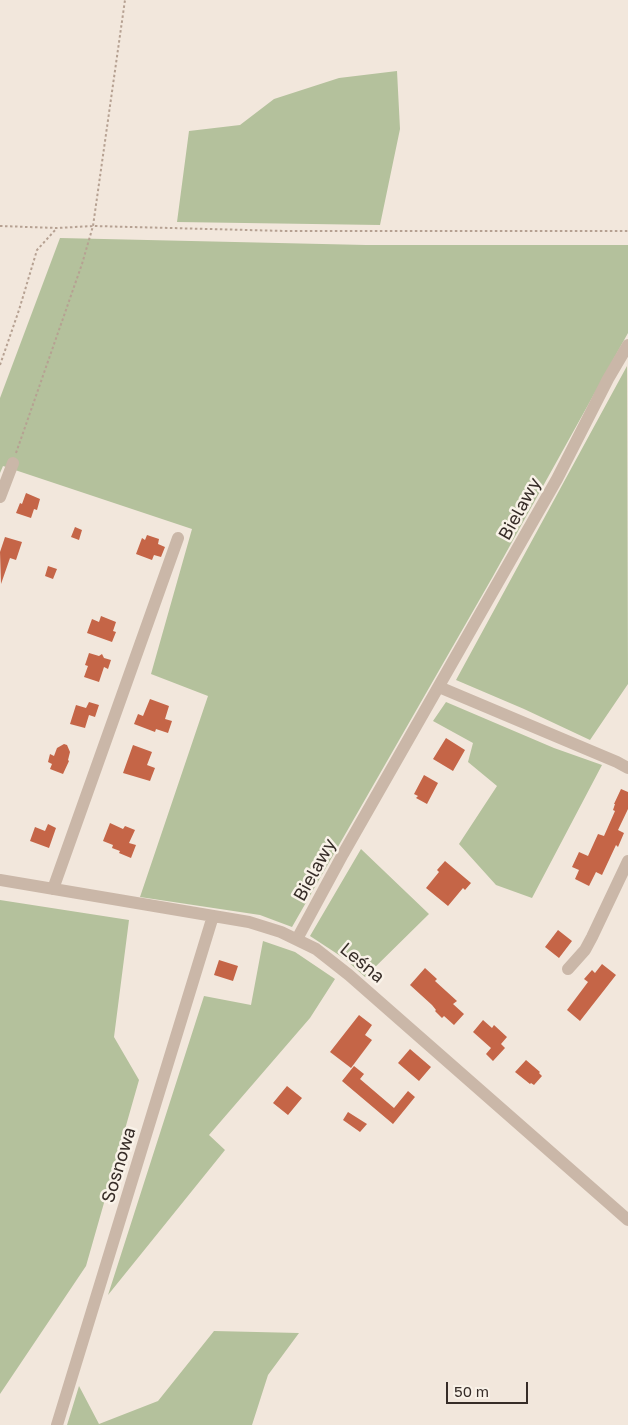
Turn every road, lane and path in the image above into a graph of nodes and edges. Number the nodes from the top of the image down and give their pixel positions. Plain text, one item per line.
1 (125, 0) edge
2 (0, 226) edge
3 (93, 226) junction
4 (57, 228) junction
5 (628, 231) edge
6 (628, 345) edge
7 (0, 365) edge
8 (13, 463) joint
9 (0, 497) edge
10 (178, 538) dead end
11 (438, 687) junction
12 (628, 768) edge
13 (628, 861) edge
14 (0, 880) edge
15 (53, 889) junction
16 (214, 916) junction
17 (297, 939) junction
18 (568, 969) dead end
19 (628, 1220) edge
20 (56, 1425) edge

1 - 3 path
2 - 4 path
3 - 4 path
3 - 5 path
3 - 8 path
4 - 7 path
6 - 11 street, Bielawy
8 - 9 street
10 - 15 street
11 - 12 street
11 - 17 street, Bielawy
13 - 18 street
14 - 15 street, Leśna
15 - 16 street, Leśna
16 - 17 street, Leśna
16 - 20 street, Sosnowa
17 - 19 street, Leśna

